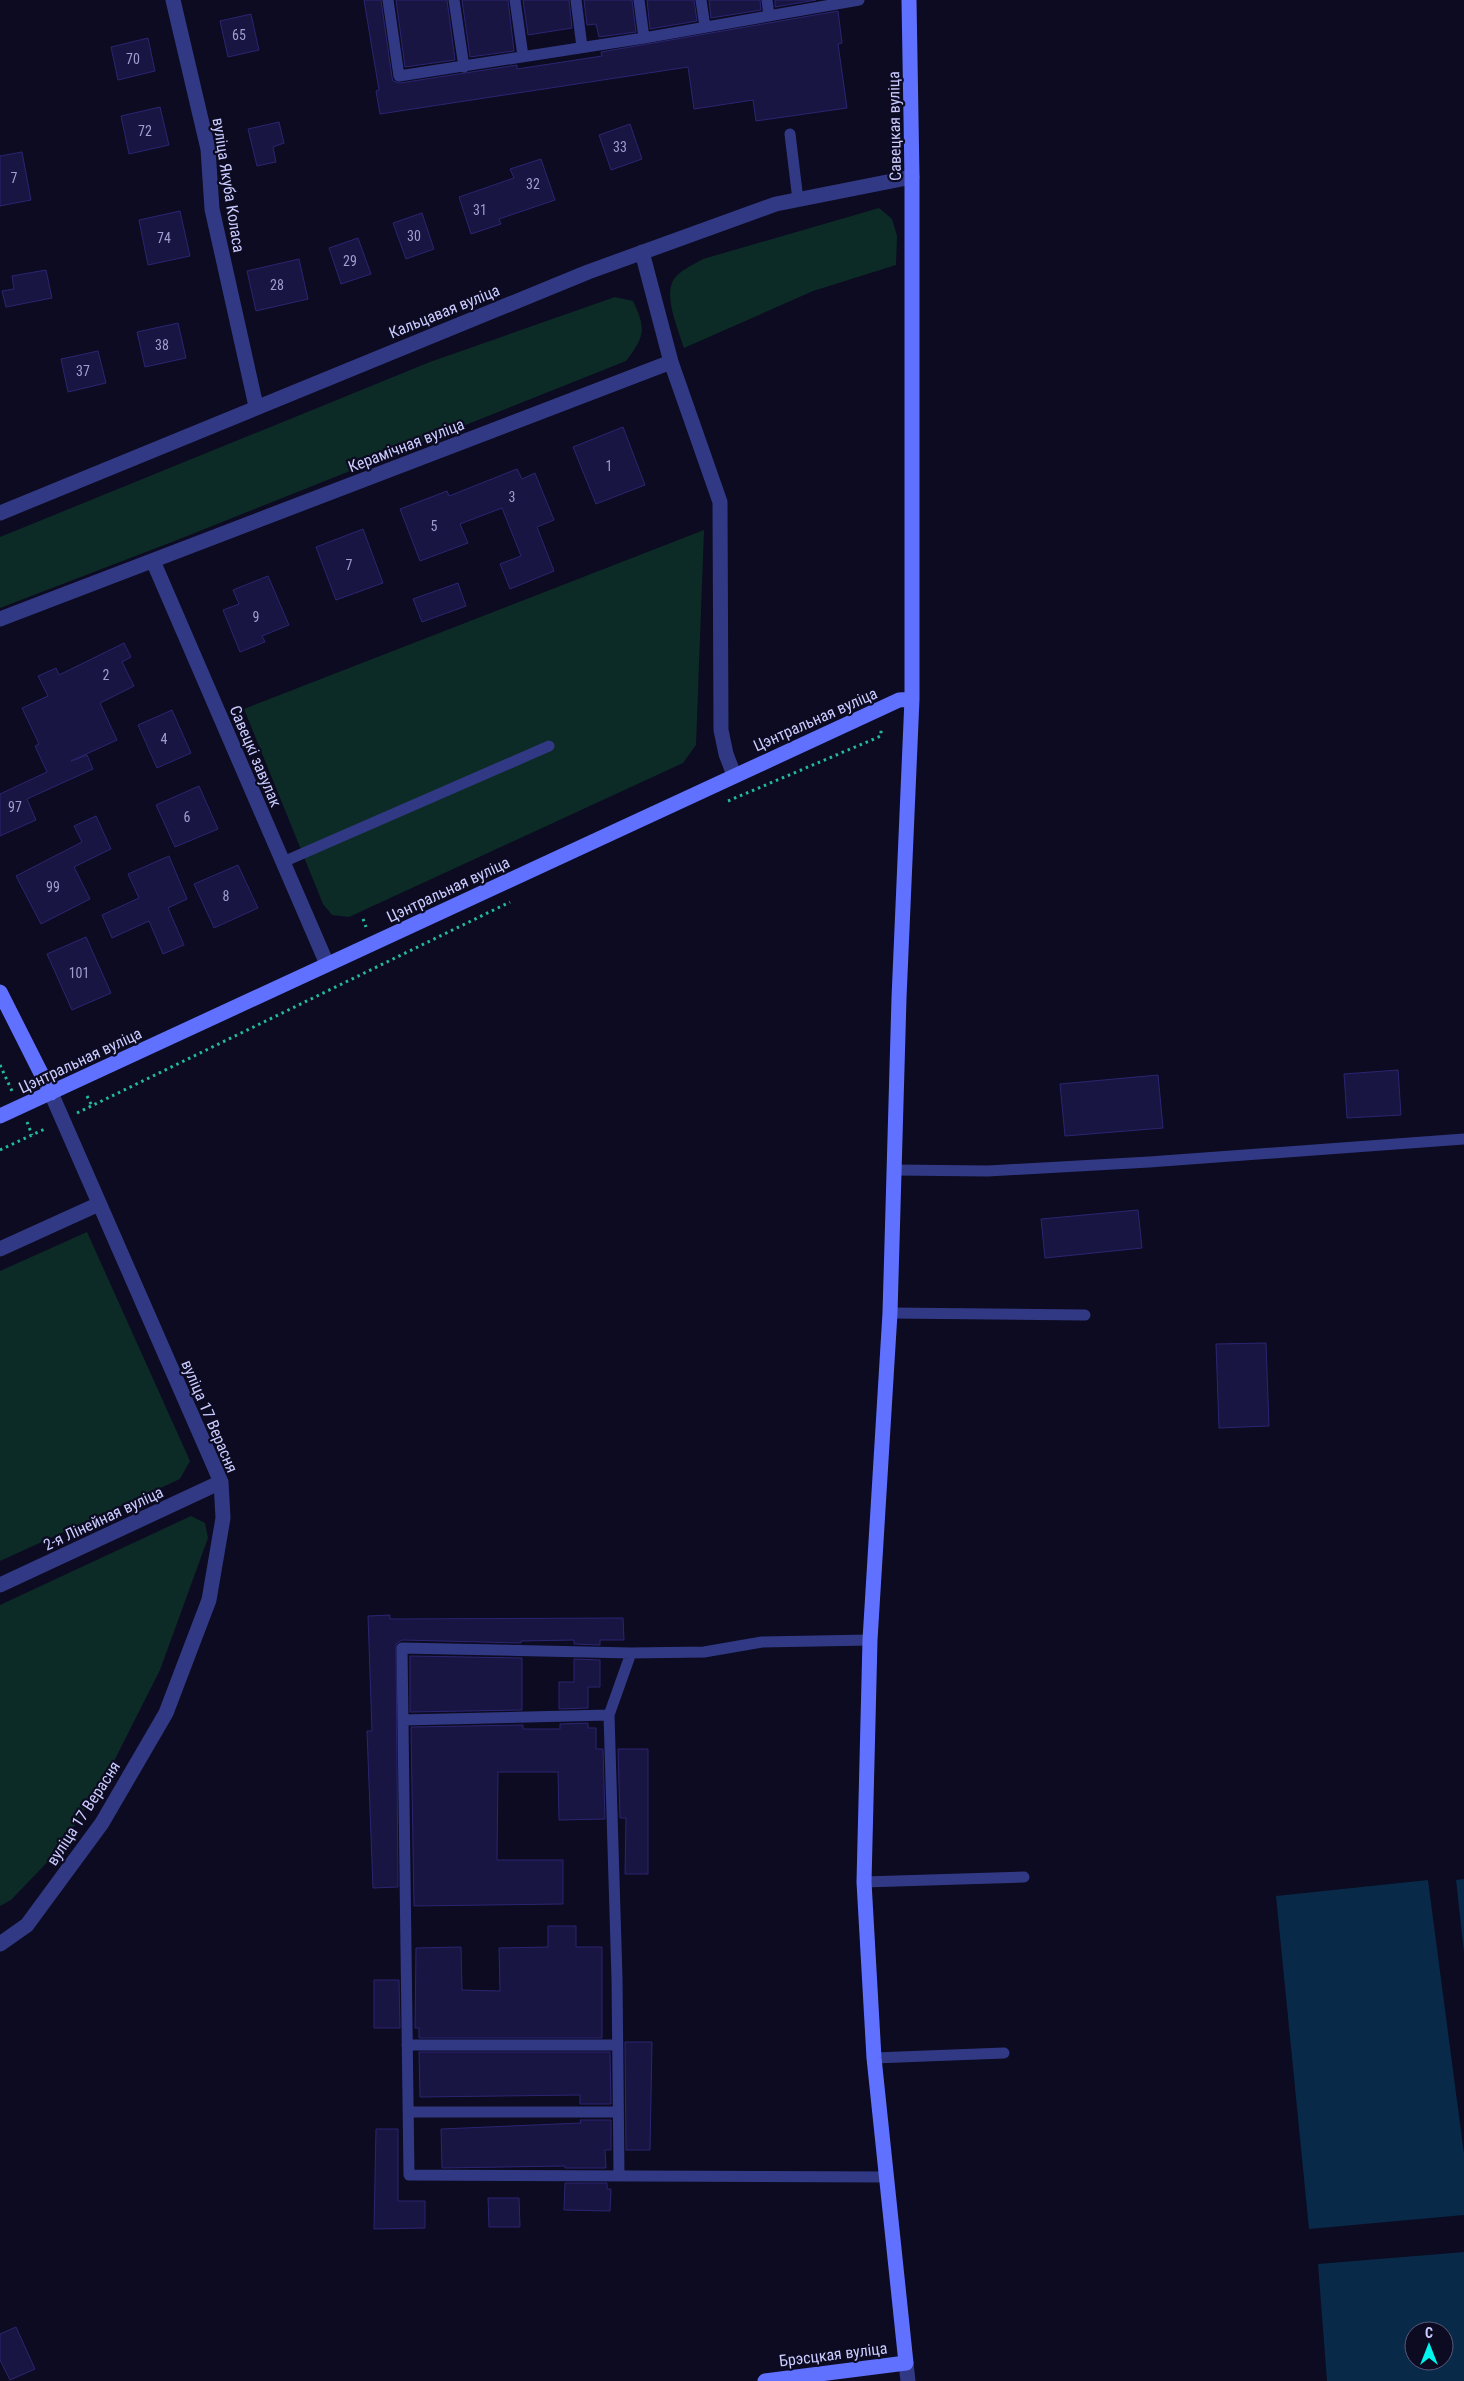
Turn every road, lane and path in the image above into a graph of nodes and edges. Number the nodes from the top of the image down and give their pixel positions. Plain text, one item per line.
1 (173, 0) edge
2 (388, 0) edge
3 (454, 0) edge
4 (515, 0) edge
5 (576, 0) edge
6 (639, 0) edge
7 (701, 0) edge
8 (766, 0) edge
9 (859, 0) edge
10 (909, 0) edge
11 (769, 16) junction
12 (705, 27) junction
13 (644, 38) junction
14 (582, 47) junction
15 (523, 56) junction
16 (464, 67) junction
17 (790, 134) dead end
18 (912, 177) junction
19 (798, 200) junction
20 (642, 252) junction
21 (671, 362) junction
22 (256, 406) junction
23 (0, 512) edge
24 (153, 561) junction
25 (0, 619) edge
26 (912, 699) junction
27 (880, 708) junction
28 (549, 746) dead end
29 (734, 775) junction
30 (725, 802) dead end
31 (283, 862) junction
32 (518, 898) dead end
33 (328, 964) junction
34 (0, 992) edge
35 (51, 1093) junction
36 (0, 1116) edge
37 (63, 1120) junction
38 (1464, 1139) edge
39 (0, 1150) edge
40 (896, 1170) junction
41 (99, 1204) junction
42 (0, 1249) edge
43 (890, 1313) junction
44 (1085, 1315) dead end
45 (221, 1482) junction
46 (0, 1585) edge
47 (870, 1640) junction
48 (631, 1653) junction
49 (609, 1715) junction
50 (403, 1720) junction
51 (1024, 1877) dead end
52 (864, 1882) junction
53 (0, 1944) edge
54 (408, 2045) junction
55 (617, 2045) junction
56 (1004, 2053) dead end
57 (874, 2058) junction
58 (408, 2112) junction
59 (618, 2112) junction
60 (619, 2175) junction
61 (886, 2177) junction
62 (906, 2363) junction
63 (764, 2381) edge
64 (908, 2381) edge

1 - 22 street, вуліца Якуба Коласа
2 - 16 lane
3 - 16 lane
4 - 15 lane
5 - 14 lane
6 - 13 lane
7 - 12 lane
8 - 11 lane
9 - 11 lane
10 - 18 street, Савецкая вуліца
11 - 12 lane
12 - 13 lane
13 - 14 lane
14 - 15 lane
15 - 16 lane
17 - 19 lane
18 - 19 street, Кальцавая вуліца
18 - 26 street, Савецкая вуліца
19 - 20 street, Кальцавая вуліца
20 - 21 street
20 - 22 street, Кальцавая вуліца
21 - 24 street, Керамічная вуліца
21 - 29 street
22 - 23 street, Кальцавая вуліца
24 - 25 street, Керамічная вуліца
24 - 31 street, Савецкі завулак
26 - 27 street, Цэнтральная вуліца
26 - 40 street, Савецкая вуліца
27 - 29 street, Цэнтральная вуліца
27 - 30 path
28 - 31 lane
29 - 33 street, Цэнтральная вуліца
31 - 33 street, Савецкі завулак
32 - 37 path
33 - 35 street, Цэнтральная вуліца
34 - 35 street, вуліца 17 Верасня
35 - 36 street, Цэнтральная вуліца
35 - 37 street, вуліца 17 Верасня
37 - 39 path
37 - 41 street, вуліца 17 Верасня
38 - 40 lane
40 - 43 street, Савецкая вуліца
41 - 42 street
41 - 45 street, вуліца 17 Верасня
43 - 44 lane
43 - 47 street, Савецкая вуліца
45 - 46 street, 2-я Лінейная вуліца
45 - 53 street, вуліца 17 Верасня
47 - 48 lane
47 - 52 street, Савецкая вуліца
48 - 49 lane
48 - 50 lane
49 - 50 lane
49 - 55 lane
50 - 54 lane
51 - 52 lane
52 - 57 street, Савецкая вуліца
54 - 55 lane
54 - 58 lane
55 - 59 lane
56 - 57 lane
57 - 61 street, Савецкая вуліца
58 - 59 lane
58 - 60 lane
59 - 60 lane
60 - 61 lane
61 - 62 street, Савецкая вуліца
62 - 63 street, Брэсцкая вуліца
62 - 64 street

